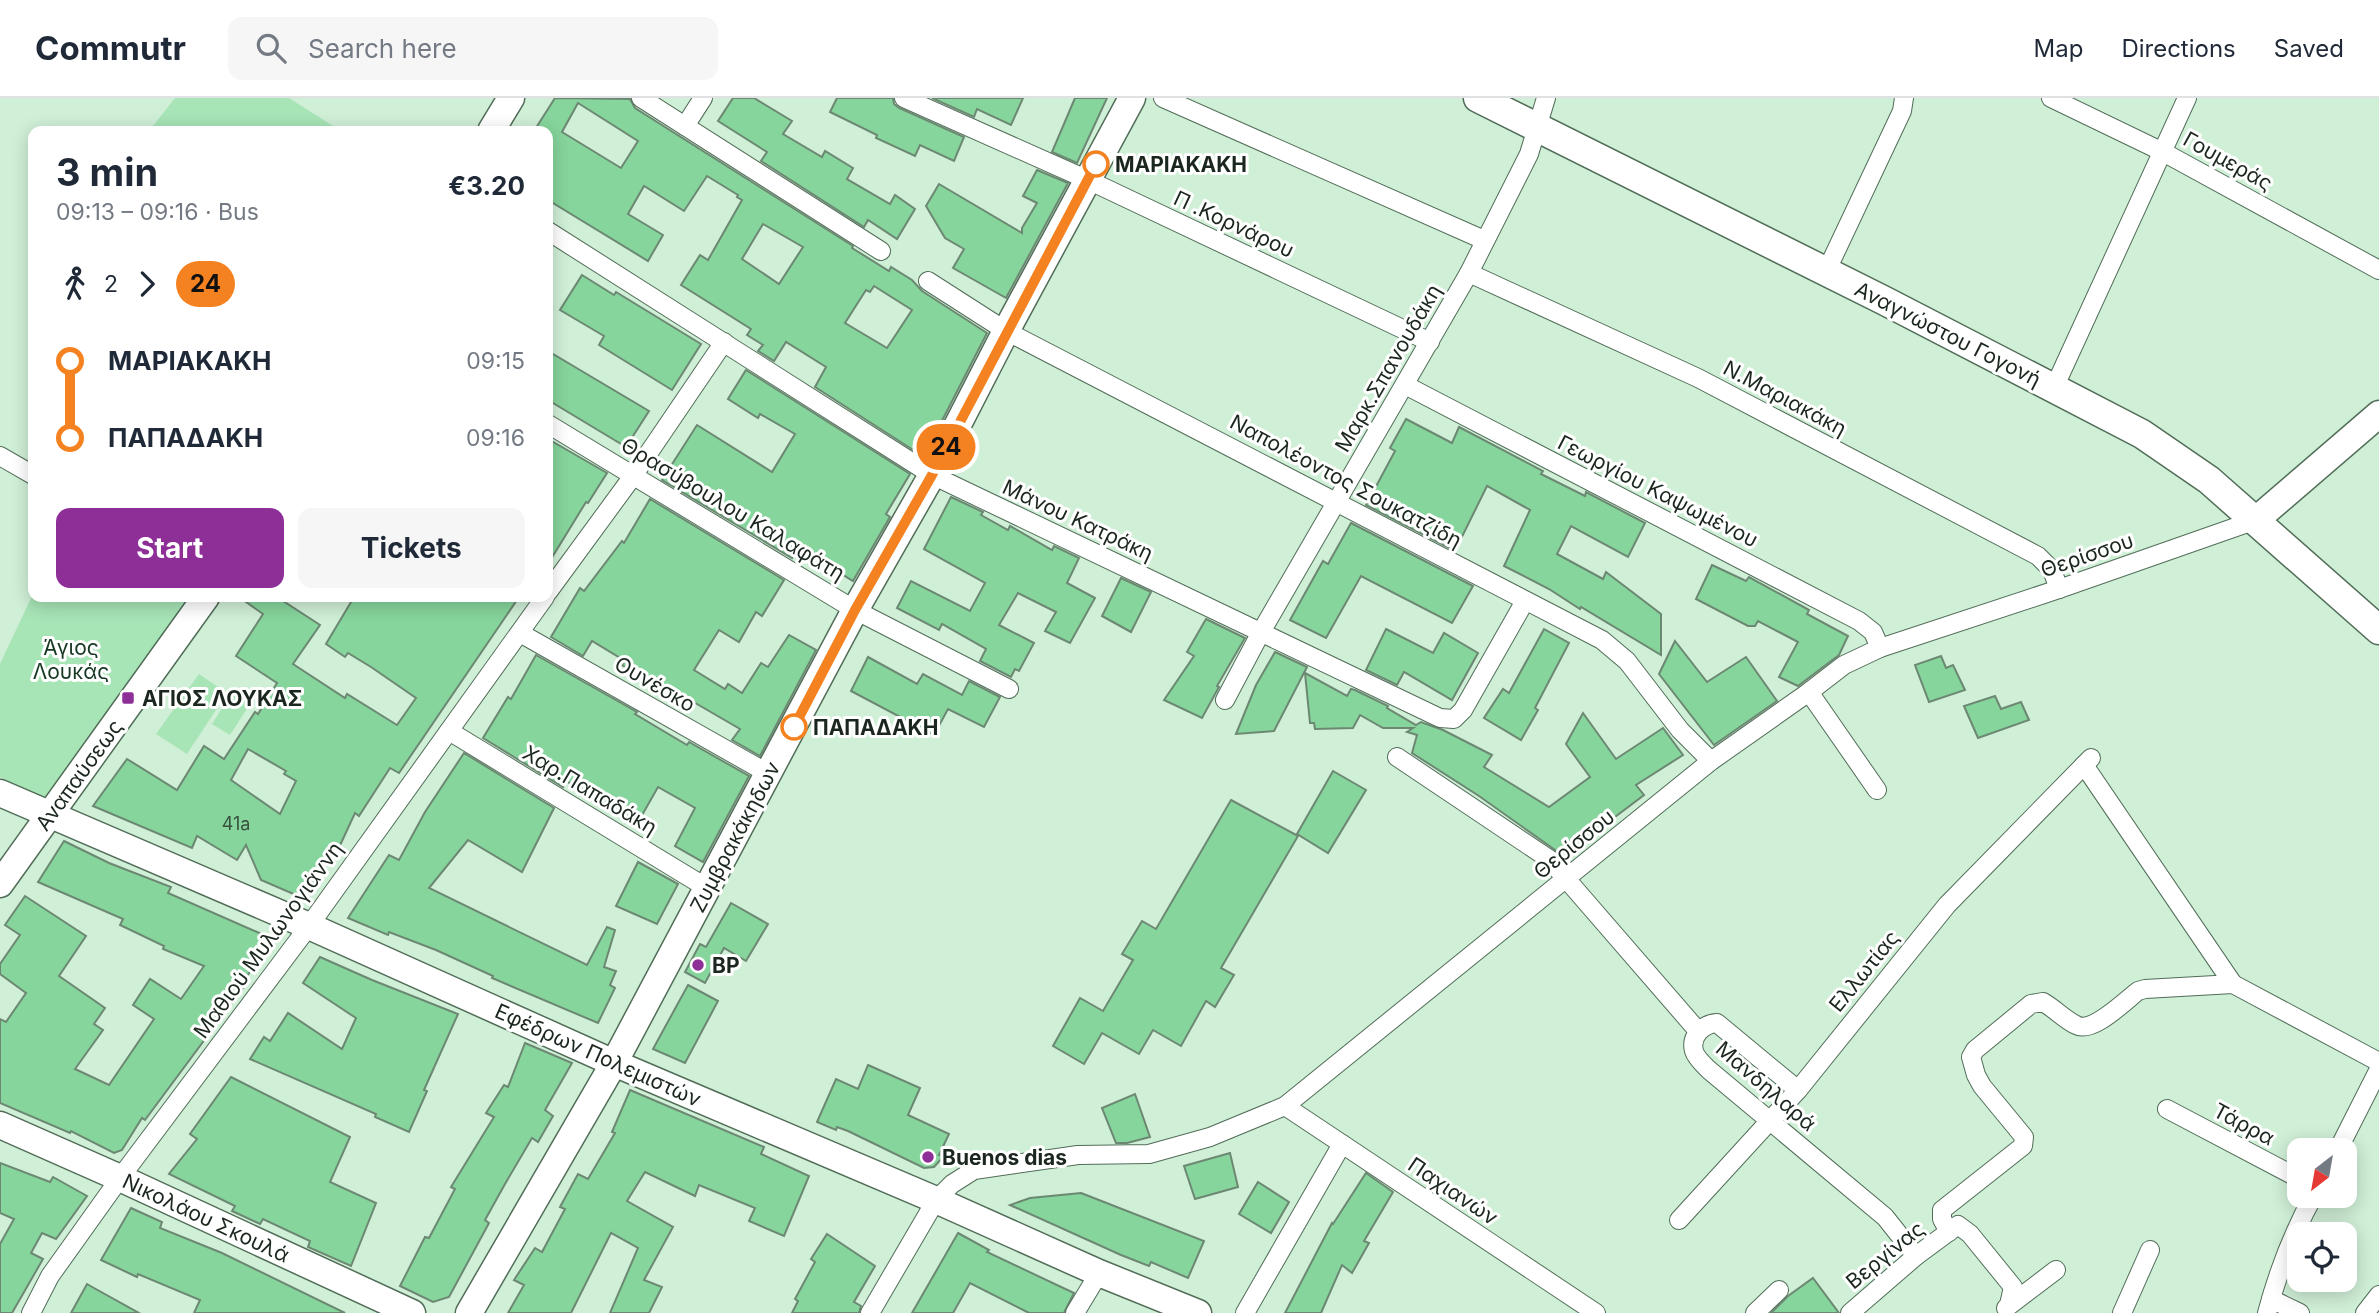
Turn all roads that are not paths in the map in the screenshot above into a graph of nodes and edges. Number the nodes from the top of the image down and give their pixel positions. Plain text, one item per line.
1 (510, 98) edge
2 (641, 98) edge
3 (703, 98) edge
4 (904, 98) edge
5 (1132, 98) edge
6 (1163, 98) edge
7 (1478, 98) edge
8 (1546, 98) edge
9 (1904, 98) edge
10 (2052, 98) edge
11 (2187, 98) edge
12 (494, 126) edge
13 (685, 126) junction
14 (1537, 126) junction
15 (2164, 152) junction
16 (1088, 180) junction
17 (553, 234) edge
18 (1484, 240) junction
19 (881, 251) dead end
20 (2379, 270) edge
21 (1826, 272) junction
22 (1469, 273) junction
23 (928, 281) dead end
24 (1006, 331) junction
25 (724, 342) junction
26 (1430, 342) junction
27 (1405, 385) junction
28 (2054, 388) junction
29 (2379, 414) edge
30 (553, 427) edge
31 (0, 456) edge
32 (28, 472) edge
33 (633, 475) junction
34 (932, 475) junction
35 (1338, 501) junction
36 (2256, 520) junction
37 (553, 585) edge
38 (2059, 589) junction
39 (1525, 601) junction
40 (202, 602) edge
41 (541, 602) edge
42 (855, 610) junction
43 (2379, 630) edge
44 (1261, 632) junction
45 (520, 633) junction
46 (1880, 648) junction
47 (1009, 689) dead end
48 (1809, 692) junction
49 (1225, 700) dead end
50 (449, 731) junction
51 (1397, 757) dead end
52 (1711, 761) junction
53 (769, 774) junction
54 (1877, 790) dead end
55 (0, 793) edge
56 (50, 815) junction
57 (1568, 879) junction
58 (0, 884) edge
59 (707, 888) junction
60 (309, 926) junction
61 (2233, 984) junction
62 (1699, 1031) junction
63 (2379, 1062) edge
64 (614, 1063) junction
65 (2379, 1069) edge
66 (1798, 1090) junction
67 (1285, 1106) junction
68 (2166, 1109) dead end
69 (1770, 1119) junction
70 (0, 1125) edge
71 (2344, 1138) edge
72 (1342, 1144) junction
73 (2287, 1172) edge
74 (120, 1178) junction
75 (936, 1199) junction
76 (2307, 1208) edge
77 (1679, 1220) dead end
78 (1948, 1232) junction
79 (2150, 1250) dead end
80 (1916, 1256) junction
81 (2056, 1270) dead end
82 (1098, 1273) junction
83 (1779, 1290) dead end
84 (2379, 1295) edge
85 (2269, 1306) edge
86 (2005, 1309) edge
87 (32, 1313) edge
88 (412, 1313) edge
89 (469, 1313) edge
90 (870, 1313) edge
91 (1076, 1313) edge
92 (1198, 1313) edge
93 (1245, 1313) edge
94 (1596, 1313) edge
95 (1755, 1313) edge
96 (1850, 1313) edge
97 (2122, 1313) edge
98 (2300, 1313) edge
99 (2365, 1313) edge

1 - 12 street
2 - 13 street
3 - 13 street
4 - 16 street, Π .Κορνάρου
5 - 16 street, Ζυμβρακάκηδων
6 - 18 street
7 - 14 main road, Αναγνώστου Γογονή
8 - 14 street, Μαρκ.Σπανουδάκη
9 - 21 street
10 - 15 street, Γουμεράς
11 - 15 street
13 - 19 street
14 - 18 street, Μαρκ.Σπανουδάκη
14 - 21 main road, Αναγνώστου Γογονή
15 - 20 street, Γουμεράς
15 - 28 street
16 - 24 street, Ζυμβρακάκηδων
16 - 26 street, Π .Κορνάρου
17 - 25 street, Μάνου Κατράκη
18 - 22 street, Μαρκ.Σπανουδάκη
21 - 28 main road, Αναγνώστου Γογονή
22 - 26 street, Μαρκ.Σπανουδάκη
22 - 38 street, Ν.Μαριακάκη
23 - 24 street, Ναπολέοντος Σουκατζίδη
24 - 34 street, Ζυμβρακάκηδων
24 - 35 street, Ναπολέοντος Σουκατζίδη
25 - 33 street, Μαθιού Μυλωνογιάννη
25 - 34 street, Μάνου Κατράκη
26 - 27 street, Μαρκ.Σπανουδάκη
27 - 35 street, Μαρκ.Σπανουδάκη
27 - 46 street, Γεωργίου Καψωμένου
28 - 36 main road, Αναγνώστου Γογονή
29 - 36 street
30 - 33 street, Θρασύβουλου Καλαφάτη
31 - 32 street
33 - 37 street, Μαθιού Μυλωνογιάννη
33 - 42 street, Θρασύβουλου Καλαφάτη
34 - 42 street, Ζυμβρακάκηδων
34 - 44 street, Μάνου Κατράκη
35 - 39 street, Ναπολέοντος Σουκατζίδη
35 - 44 street, Μαρκ.Σπανουδάκη
36 - 38 street, Θερίσσου
36 - 43 main road, Αναγνώστου Γογονή
38 - 46 street, Θερίσσου
39 - 44 street, Μάνου Κατράκη
39 - 52 street, Ναπολέοντος Σουκατζίδη
40 - 56 street, Αναπαύσεως
41 - 45 street, Μαθιού Μυλωνογιάννη
42 - 47 street, Θρασύβουλου Καλαφάτη
42 - 53 street, Ζυμβρακάκηδων
44 - 49 street, Μαρκ.Σπανουδάκη
45 - 50 street, Μαθιού Μυλωνογιάννη
45 - 53 street, Ουνέσκο
46 - 48 street, Θερίσσου
48 - 52 street, Θερίσσου
48 - 54 street
50 - 59 street, Χαρ.Παπαδάκη
50 - 60 street, Μαθιού Μυλωνογιάννη
51 - 57 street
52 - 57 street, Θερίσσου
53 - 59 street, Ζυμβρακάκηδων
55 - 56 street, Εφέδρων Πολεμιστών
56 - 58 street, Αναπαύσεως
56 - 60 street, Εφέδρων Πολεμιστών
57 - 62 street
57 - 67 street, Θερίσσου
59 - 64 street, Ζυμβρακάκηδων
60 - 64 street, Εφέδρων Πολεμιστών
60 - 74 street, Μαθιού Μυλωνογιάννη
61 - 63 street
61 - 66 street, Ελλωτίας
61 - 78 street, Βεργίνας
62 - 66 street, Μανδηλαρά
62 - 69 street, Μανδηλαρά
64 - 75 street, Εφέδρων Πολεμιστών
64 - 89 street, Ζυμβρακάκηδων
65 - 71 street
66 - 69 street, Ελλωτίας
67 - 72 street, Παχιανών
67 - 75 street, Θερίσσου
68 - 73 street, Τάρρα
69 - 77 street, Ελλωτίας
69 - 80 street, Μανδηλαρά
70 - 74 street, Νικολάου Σκουλά
72 - 93 street
72 - 94 street, Παχιανών
74 - 87 street, Μαθιού Μυλωνογιάννη
74 - 88 street, Νικολάου Σκουλά
75 - 82 street, Εφέδρων Πολεμιστών
75 - 90 street
76 - 85 street
78 - 80 street, Βεργίνας
78 - 86 street, Βεργίνας
79 - 97 street
80 - 96 street, Βεργίνας
81 - 86 street
82 - 91 street
82 - 92 street, Εφέδρων Πολεμιστών
83 - 95 street
84 - 99 street
85 - 98 street

